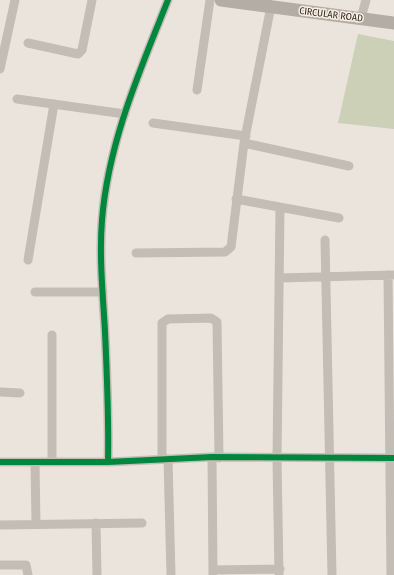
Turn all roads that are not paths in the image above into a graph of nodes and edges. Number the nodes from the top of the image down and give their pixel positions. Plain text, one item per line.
1 (15, 0) edge
2 (92, 0) edge
3 (168, 0) edge
4 (210, 0) edge
5 (221, 0) edge
6 (366, 0) edge
7 (293, 5) edge
8 (271, 6) junction
9 (361, 18) junction
10 (394, 22) edge
11 (28, 43) dead end
12 (0, 69) edge
13 (197, 90) dead end
14 (18, 99) dead end
15 (54, 104) junction
16 (125, 114) junction
17 (153, 123) dead end
18 (245, 140) junction
19 (349, 166) dead end
20 (236, 199) junction
21 (280, 207) junction
22 (339, 218) dead end
23 (325, 240) dead end
24 (136, 253) dead end
25 (28, 260) dead end
26 (391, 275) edge
27 (326, 277) junction
28 (279, 278) junction
29 (35, 292) dead end
30 (102, 292) junction
31 (391, 328) edge
32 (52, 335) dead end
33 (0, 392) edge
34 (392, 392) edge
35 (20, 393) dead end
36 (215, 457) junction
37 (329, 458) junction
38 (392, 458) edge
39 (165, 459) junction
40 (277, 459) junction
41 (0, 462) edge
42 (35, 462) junction
43 (52, 462) junction
44 (108, 462) junction
45 (142, 522) dead end
46 (96, 523) junction
47 (392, 523) edge
48 (36, 524) junction
49 (0, 525) edge
50 (0, 565) edge
51 (213, 572) edge
52 (280, 572) edge
53 (28, 575) edge
54 (97, 575) edge
55 (171, 575) edge
56 (332, 575) edge
57 (391, 575) edge

1 - 12 street
2 - 11 street
3 - 16 street
4 - 13 street
5 - 8 main road, CIRCULAR ROAD
6 - 9 street
7 - 8 main road, CIRCULAR ROAD
7 - 9 main road, CIRCULAR ROAD
8 - 18 street
9 - 10 main road, CIRCULAR ROAD
14 - 15 street
15 - 16 street
15 - 25 street
16 - 30 street
17 - 18 street
18 - 19 street
18 - 20 street
20 - 21 street
20 - 24 street
21 - 22 street
21 - 28 street
23 - 27 street
26 - 27 street
26 - 31 street
27 - 28 street
27 - 37 street
28 - 40 street
29 - 30 street
30 - 44 street
31 - 34 street
32 - 43 street
33 - 35 street
34 - 38 street
36 - 39 street
36 - 39 street
36 - 40 street
36 - 51 street
37 - 38 street
37 - 40 street
37 - 56 street
38 - 47 street
39 - 44 street
39 - 55 street
40 - 52 street
41 - 42 street
42 - 43 street
42 - 48 street
43 - 44 street
45 - 46 street
46 - 48 street
46 - 54 street
47 - 57 street
48 - 49 street
50 - 53 street
51 - 52 street

